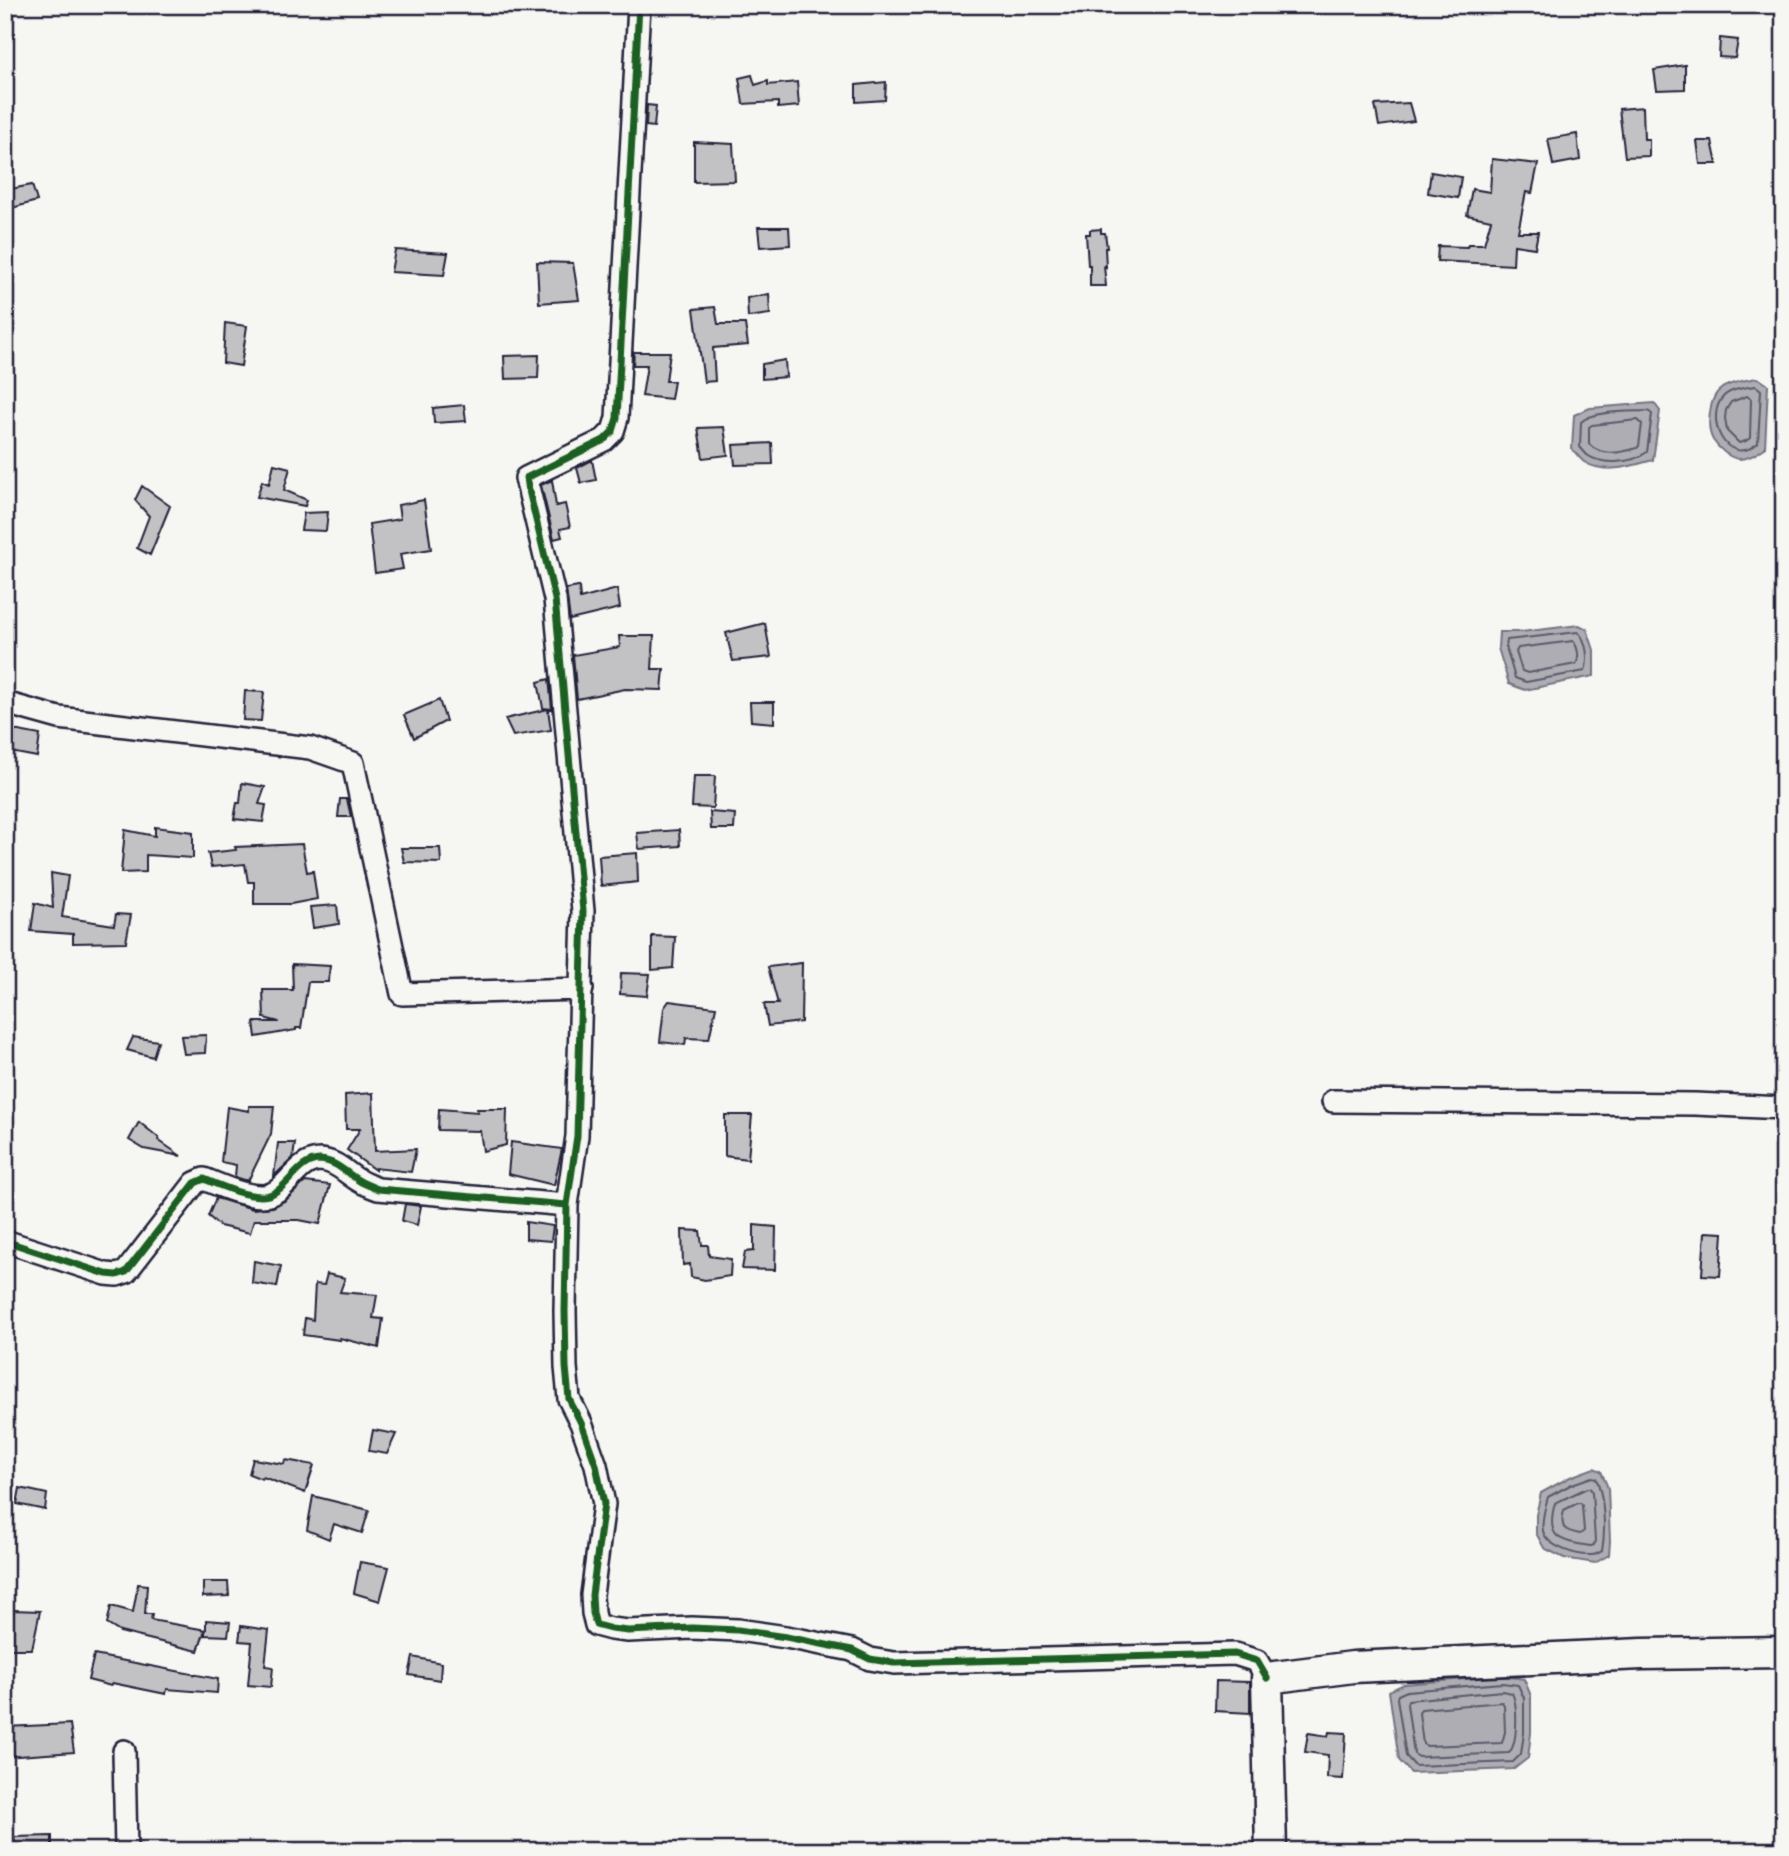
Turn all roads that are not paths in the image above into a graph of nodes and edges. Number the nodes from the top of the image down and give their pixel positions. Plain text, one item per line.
1 (639, 5) edge
2 (5, 704) edge
3 (582, 989) junction
4 (1333, 1101) dead end
5 (1784, 1108) edge
6 (566, 1205) junction
7 (5, 1241) edge
8 (1784, 1653) edge
9 (1267, 1678) junction
10 (124, 1751) dead end
11 (126, 1851) edge
12 (1271, 1851) edge

1 - 3 street
2 - 3 street
3 - 6 street
4 - 5 street
6 - 7 street
6 - 9 street
8 - 9 main road
9 - 12 main road
10 - 11 street

